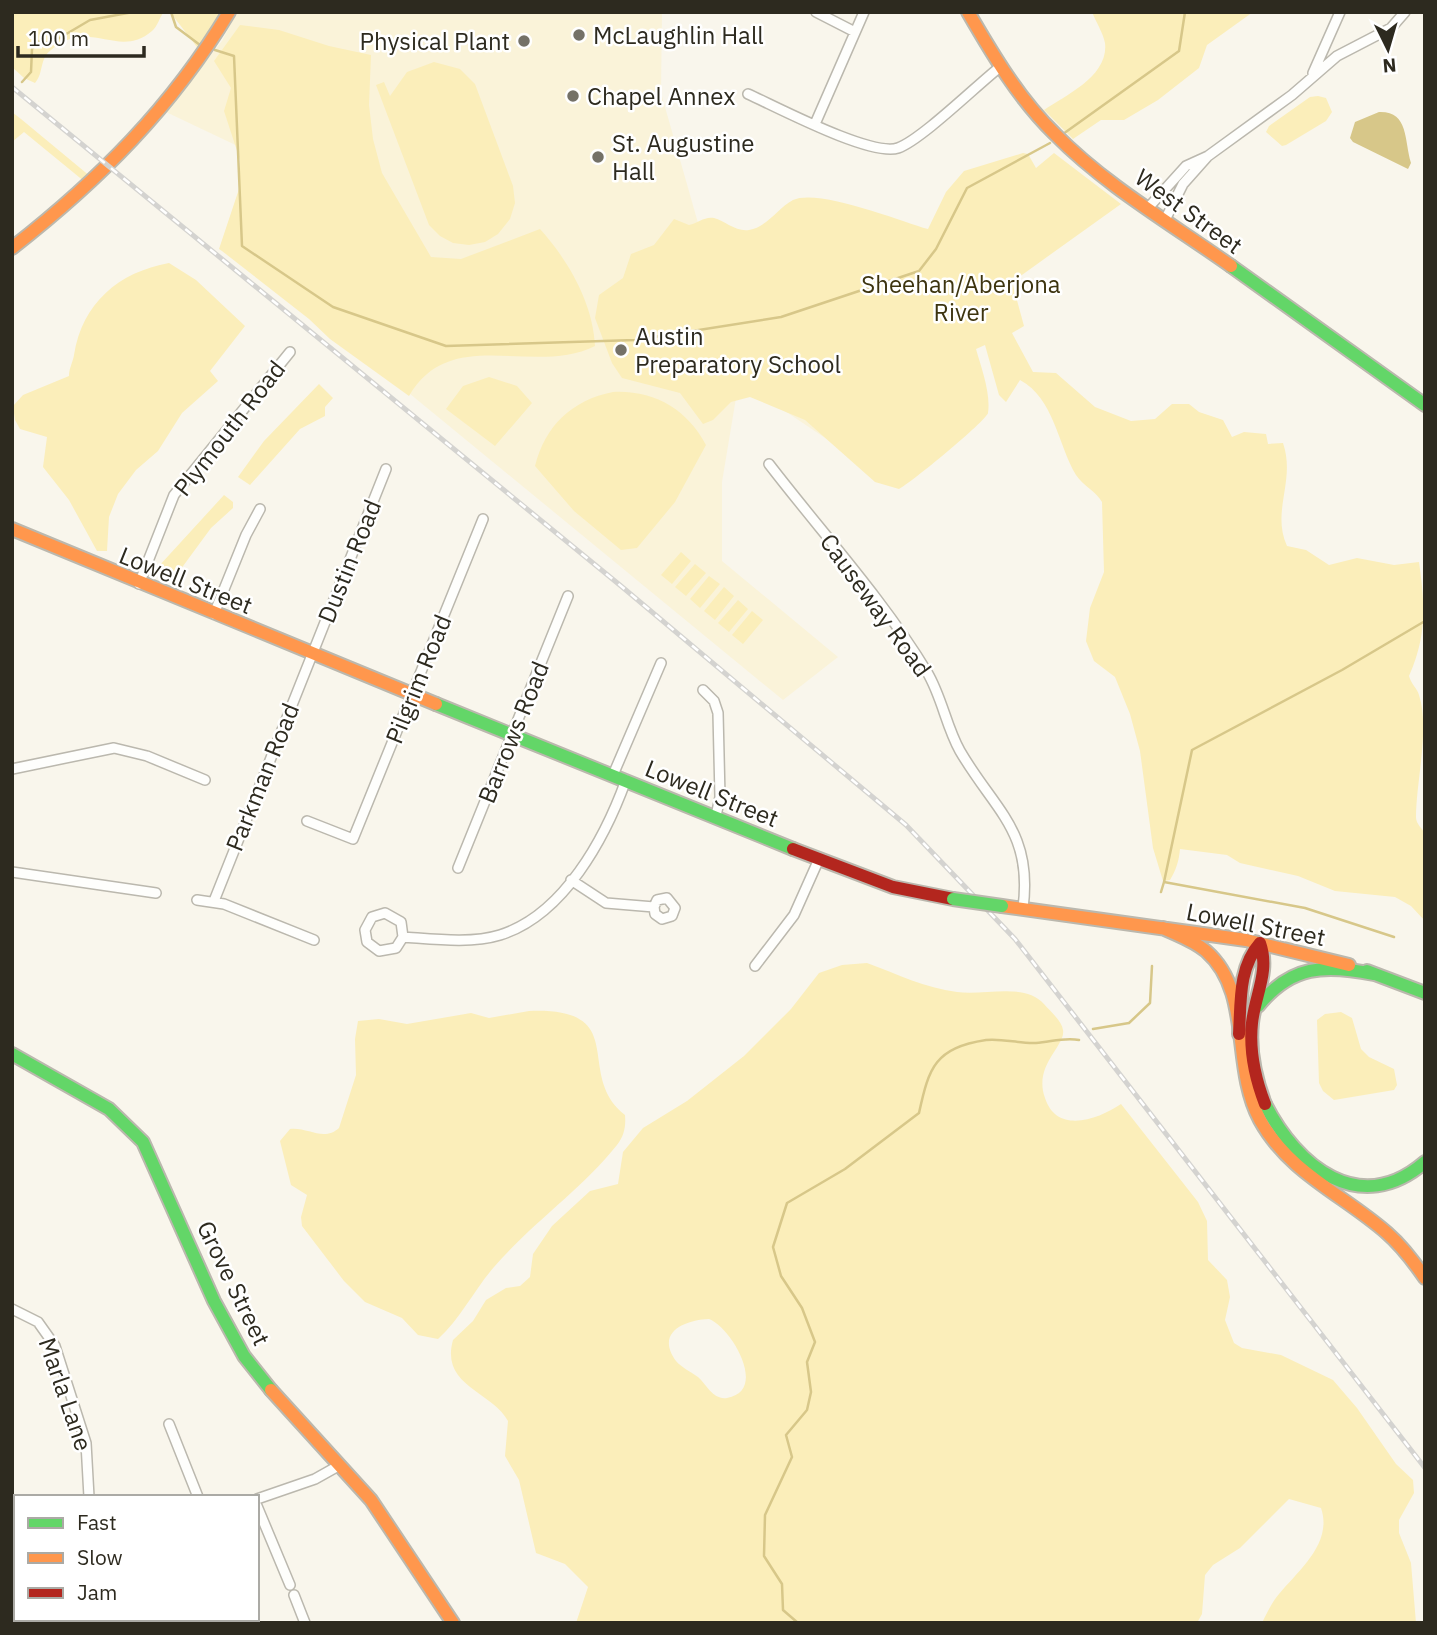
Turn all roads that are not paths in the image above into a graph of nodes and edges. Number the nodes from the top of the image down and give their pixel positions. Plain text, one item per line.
1 (229, 12) edge
2 (816, 12) edge
3 (864, 12) edge
4 (968, 12) edge
5 (1340, 12) edge
6 (1405, 12) edge
7 (855, 32) junction
8 (1000, 67) junction
9 (1311, 78) junction
10 (748, 94) dead end
11 (815, 124) junction
12 (1208, 156) junction
13 (1148, 208) junction
14 (1165, 220) junction
15 (12, 248) edge
16 (290, 352) dead end
17 (1424, 405) edge
18 (769, 464) dead end
19 (386, 469) dead end
20 (260, 509) dead end
21 (483, 519) dead end
22 (12, 529) edge
23 (139, 584) junction
24 (568, 596) dead end
25 (214, 614) junction
26 (312, 654) junction
27 (661, 663) dead end
28 (703, 690) dead end
29 (412, 694) junction
30 (513, 735) junction
31 (12, 769) edge
32 (613, 775) junction
33 (205, 780) dead end
34 (626, 780) junction
35 (716, 816) junction
36 (307, 821) dead end
37 (819, 859) junction
38 (458, 868) dead end
39 (12, 872) edge
40 (571, 880) junction
41 (156, 893) dead end
42 (197, 900) dead end
43 (214, 901) junction
44 (654, 907) dead end
45 (1023, 908) junction
46 (1163, 928) junction
47 (403, 937) junction
48 (314, 940) dead end
49 (1260, 943) junction
50 (755, 965) dead end
51 (1374, 974) junction
52 (1425, 993) edge
53 (1254, 1014) junction
54 (1239, 1034) junction
55 (12, 1054) edge
56 (1425, 1162) edge
57 (1425, 1278) edge
58 (12, 1310) edge
59 (169, 1424) dead end
60 (340, 1465) junction
61 (89, 1495) edge
62 (197, 1495) edge
63 (259, 1498) edge
64 (259, 1511) edge
65 (305, 1623) edge
66 (453, 1623) edge

1 - 15 main road
2 - 7 street
3 - 7 street
4 - 8 main road, West Street
5 - 9 street
6 - 9 street
7 - 11 street
8 - 11 street
8 - 13 main road, West Street
9 - 12 street
10 - 11 street
12 - 13 street
12 - 14 street
13 - 14 main road, West Street
14 - 17 main road, West Street
16 - 23 street, Plymouth Road
18 - 45 street, Causeway Road
19 - 26 street, Dustin Road
20 - 25 street
21 - 29 street, Pilgrim Road
22 - 23 main road, Lowell Street
23 - 25 main road, Lowell Street
24 - 30 street, Barrows Road
25 - 26 main road, Lowell Street
26 - 29 main road, Lowell Street
26 - 43 street, Parkman Road
27 - 32 street
28 - 35 street
29 - 30 main road, Lowell Street
29 - 36 street, Pilgrim Road
30 - 32 main road, Lowell Street
30 - 38 street, Barrows Road
31 - 33 street
32 - 34 main road, Lowell Street
34 - 35 main road, Lowell Street
34 - 40 street
35 - 37 main road, Lowell Street
37 - 45 main road, Lowell Street, bridge
37 - 50 street
39 - 41 street
40 - 44 street
40 - 47 street
42 - 43 street
43 - 48 street
45 - 46 main road, Lowell Street
46 - 49 main road, Lowell Street
46 - 54 main road
47 - 47 street
49 - 51 main road, Lowell Street
49 - 53 main road
49 - 54 main road
51 - 52 main road, Lowell Street
51 - 53 main road
53 - 56 main road
54 - 57 main road
55 - 60 main road, Grove Street
58 - 61 street, Marla Lane
59 - 62 street
60 - 63 street
60 - 66 main road, Grove Street
64 - 65 street

